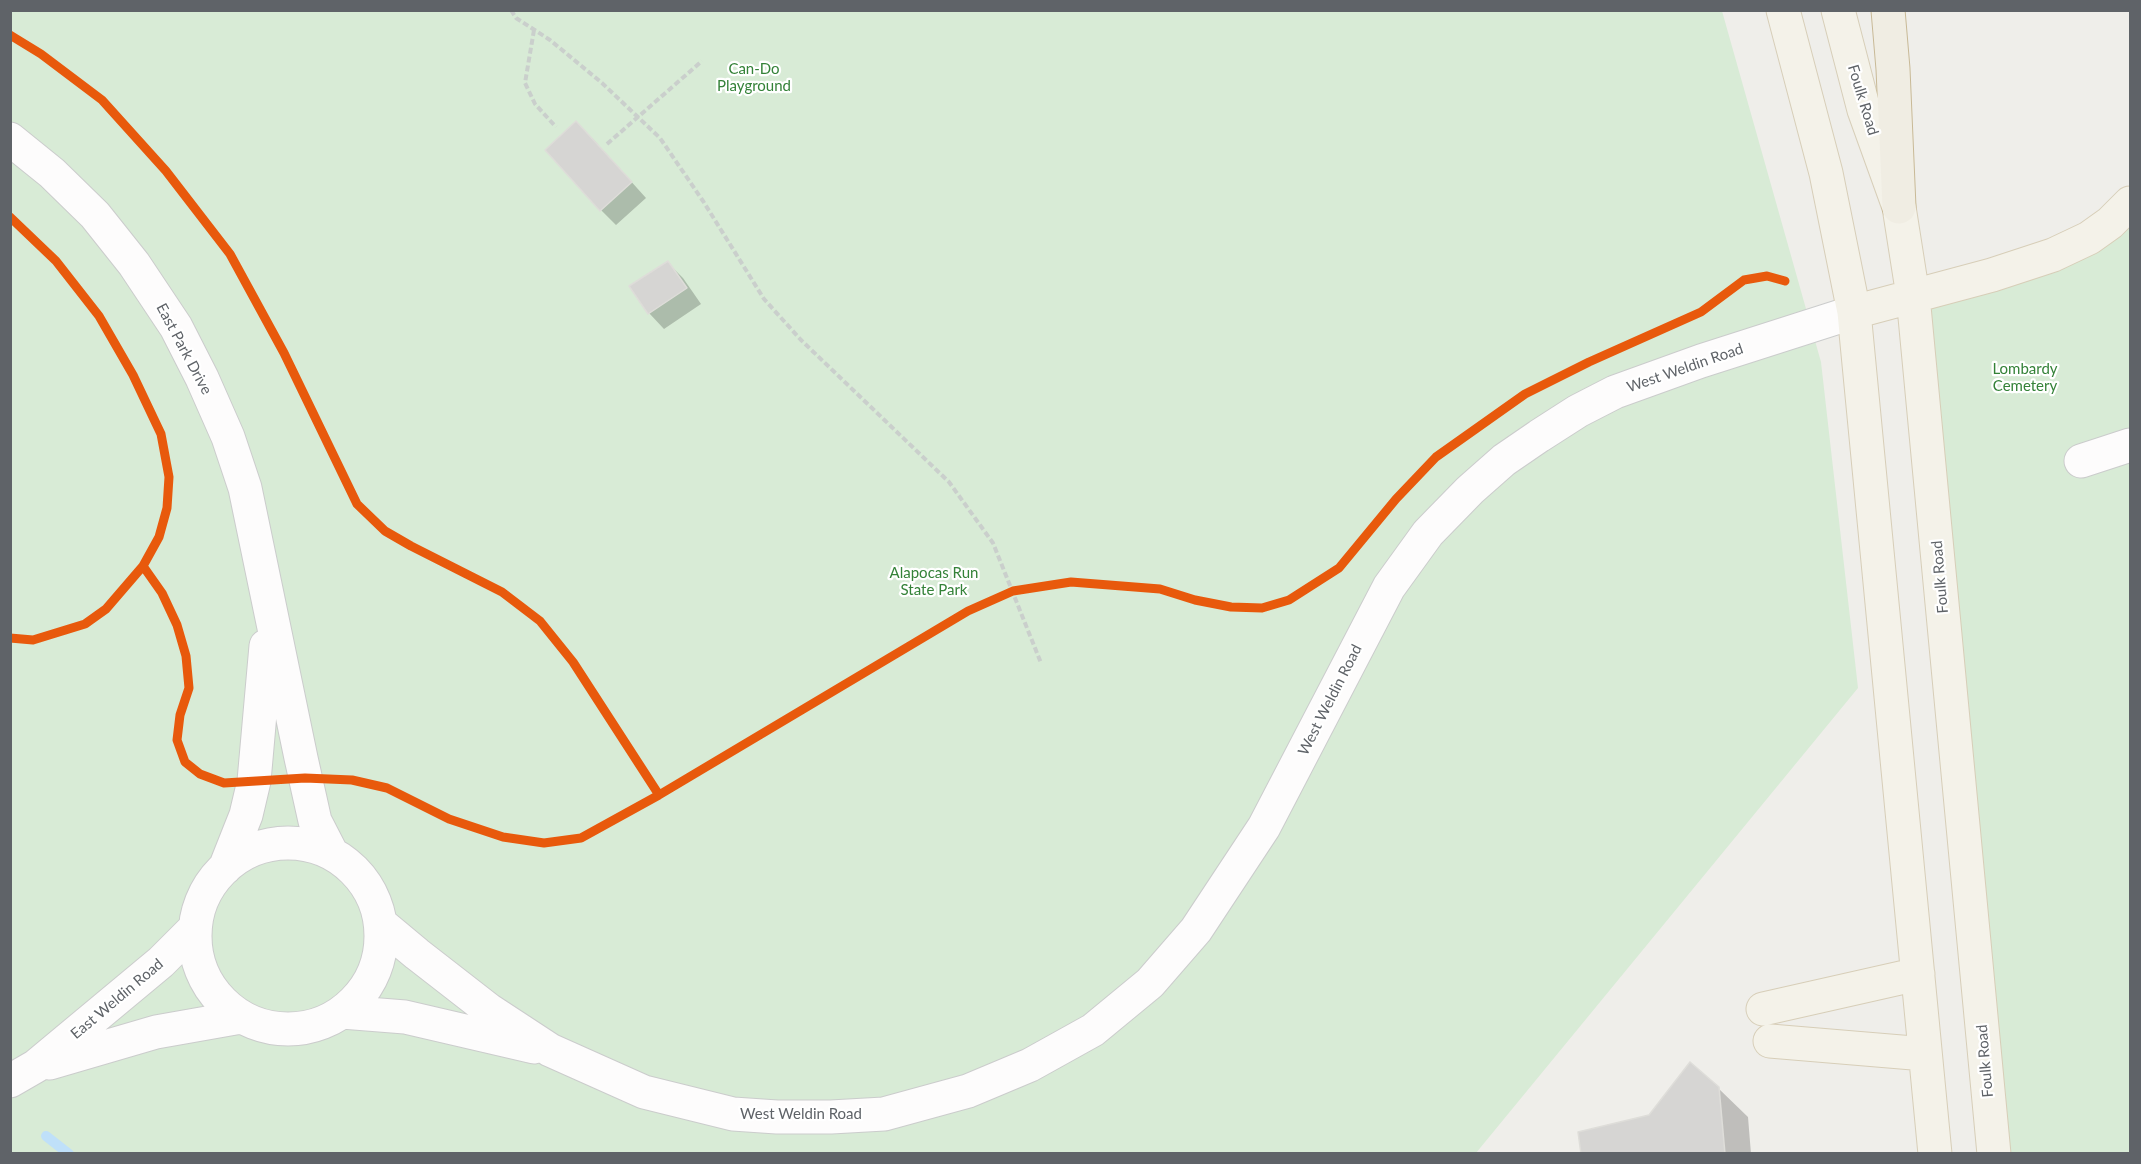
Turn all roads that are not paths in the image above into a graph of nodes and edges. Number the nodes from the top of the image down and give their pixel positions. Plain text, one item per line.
1 (1783, 10) edge
2 (1838, 10) edge
3 (1888, 10) edge
4 (10, 139) edge
5 (2130, 203) edge
6 (1899, 207) junction
7 (1913, 296) junction
8 (1854, 312) junction
9 (2130, 445) edge
10 (2081, 461) dead end
11 (269, 608) junction
12 (332, 854) junction
13 (225, 868) junction
14 (381, 924) junction
15 (195, 928) junction
16 (1918, 974) junction
17 (1763, 1009) dead end
18 (342, 1012) junction
19 (241, 1017) junction
20 (1770, 1041) dead end
21 (550, 1050) junction
22 (1925, 1054) junction
23 (23, 1074) edge
24 (1935, 1154) edge
25 (1994, 1154) edge

1 - 8 main road
2 - 6 main road, Foulk Road
3 - 6 highway
4 - 11 street, East Park Drive
5 - 7 main road, West Weldin Road
6 - 7 main road, Foulk Road
7 - 8 main road, West Weldin Road
7 - 25 main road, Foulk Road
8 - 16 main road
8 - 21 street, West Weldin Road
9 - 10 street
11 - 12 street, East Park Drive
11 - 13 street, East Park Drive
12 - 13 street
12 - 14 street
13 - 15 street
14 - 18 street
14 - 21 street, West Weldin Road
15 - 19 street
15 - 23 street, East Weldin Road
16 - 17 main road
16 - 22 main road
18 - 19 street
18 - 21 street, West Weldin Road
19 - 23 street, East Weldin Road
20 - 22 main road
22 - 24 main road

